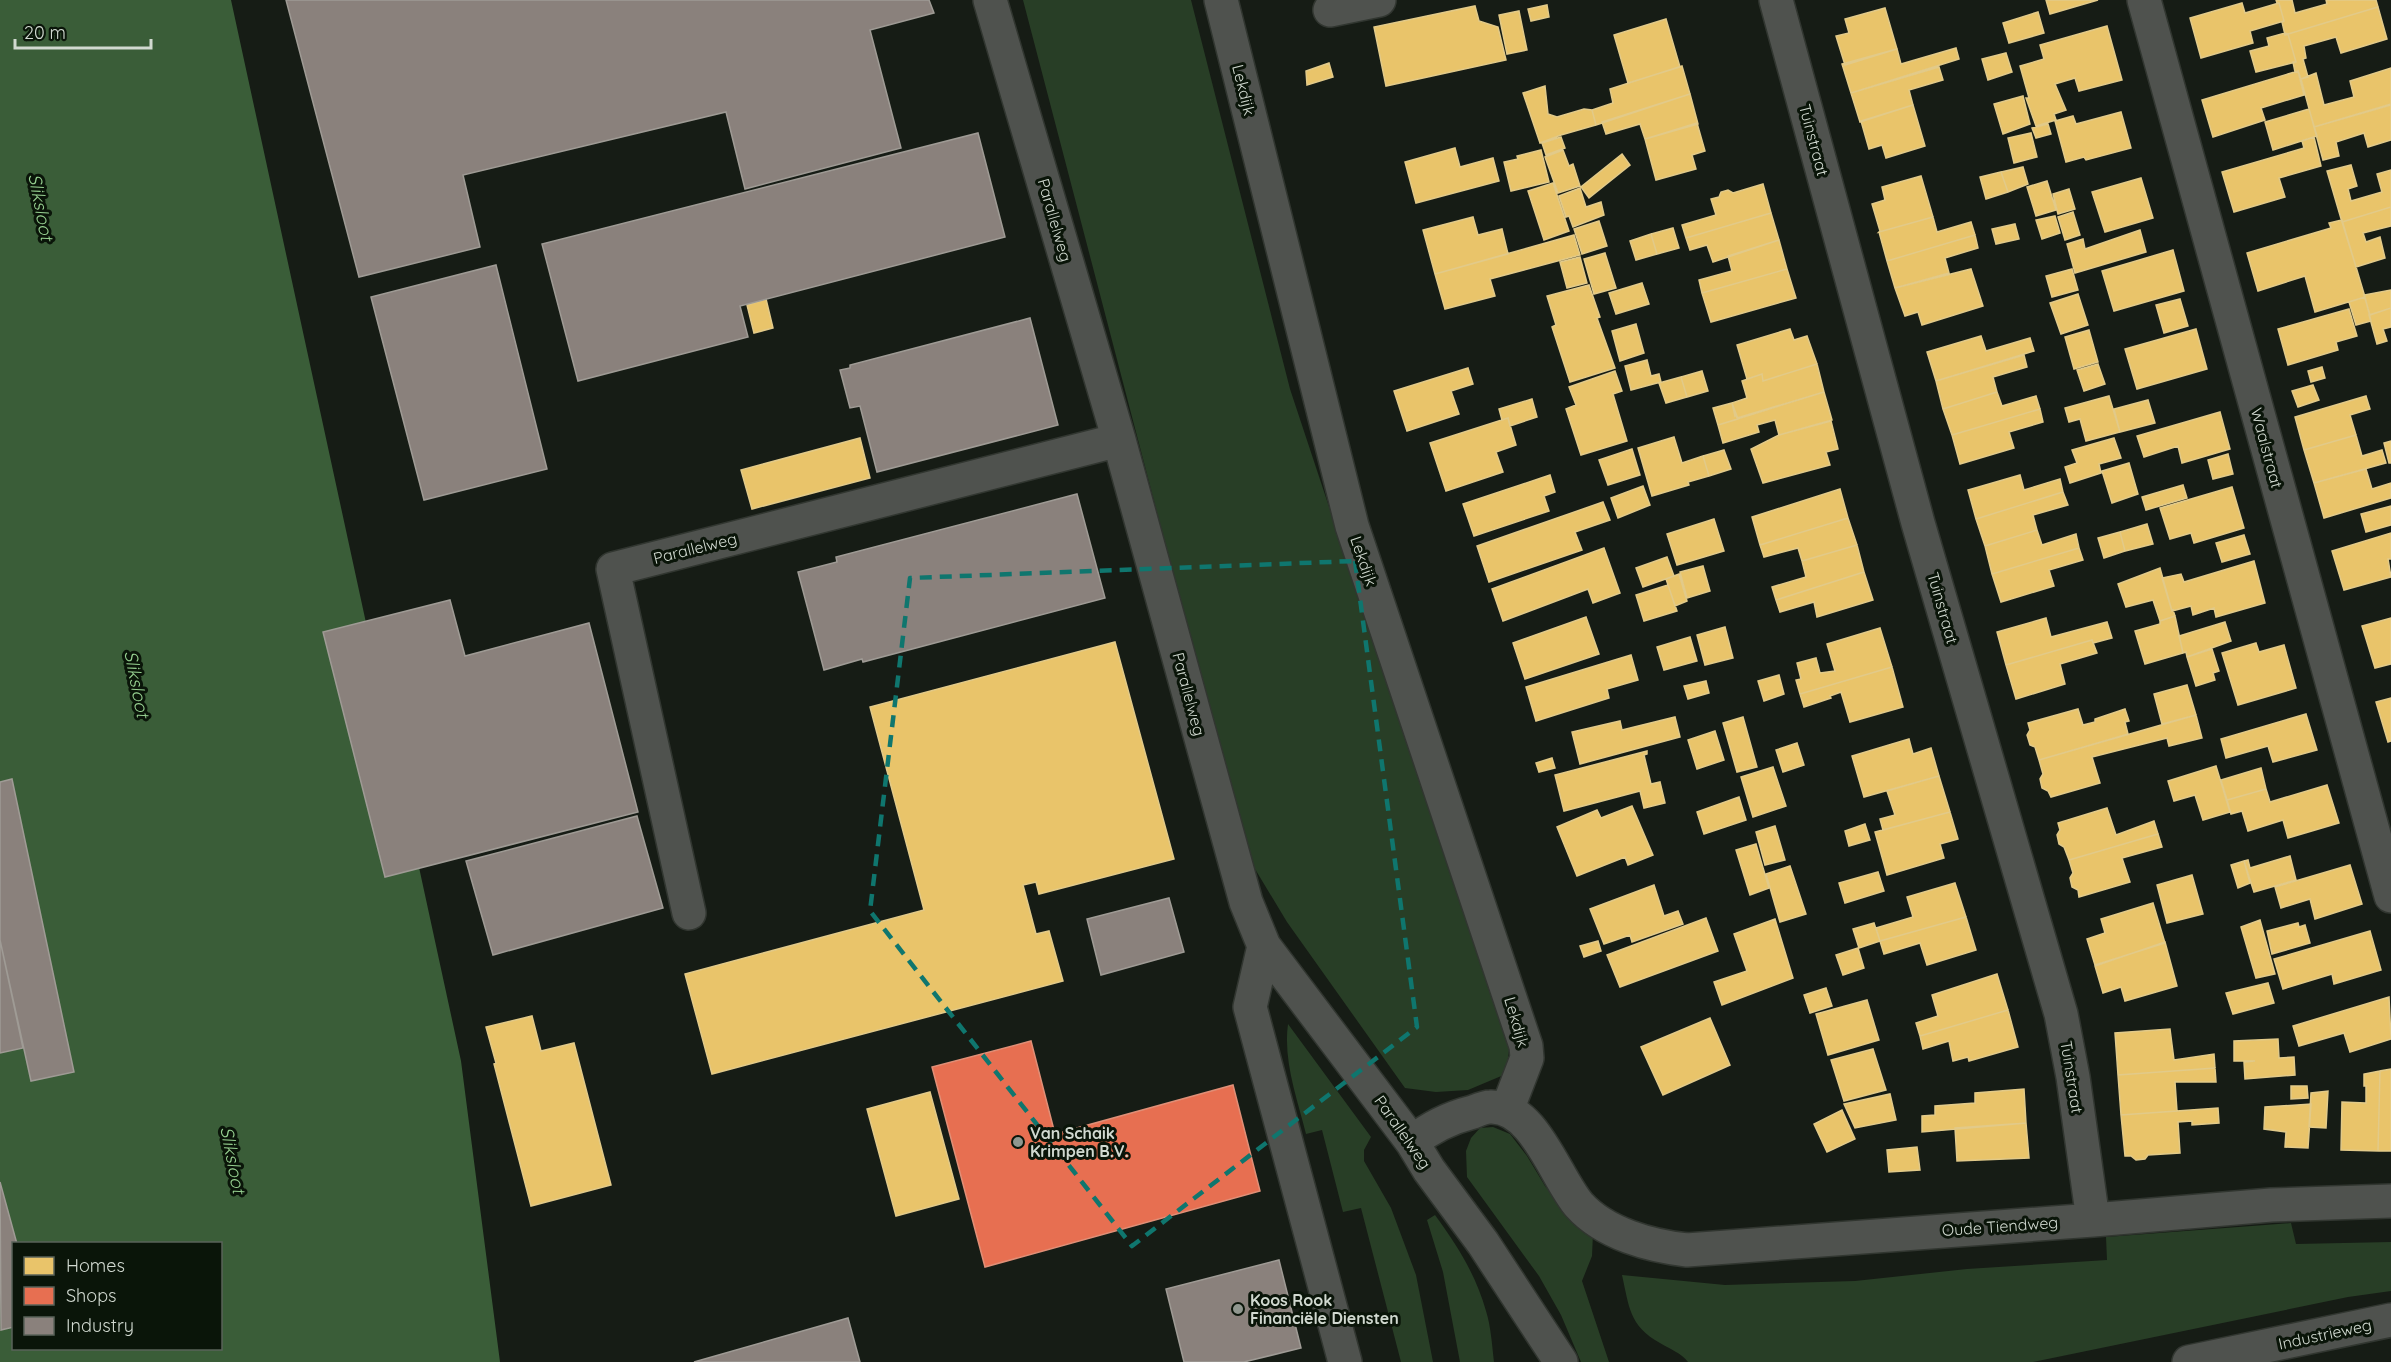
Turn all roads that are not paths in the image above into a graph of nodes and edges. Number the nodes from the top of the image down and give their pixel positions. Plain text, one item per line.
1 (990, 0) edge
2 (1221, 0) edge
3 (1380, 0) edge
4 (1776, 0) edge
5 (2144, 0) edge
6 (1330, 10) dead end
7 (1119, 440) junction
8 (2391, 896) edge
9 (689, 914) dead end
10 (1264, 946) junction
11 (1507, 1110) junction
12 (1412, 1142) junction
13 (2391, 1201) edge
14 (2093, 1220) junction
15 (2391, 1320) edge
16 (1535, 1323) junction
17 (1345, 1362) edge
18 (1534, 1362) edge
19 (1561, 1362) edge
20 (2189, 1362) edge

1 - 7 street, Parallelweg
2 - 11 street, Lekdijk
3 - 6 street
4 - 14 street, Tuinstraat
5 - 8 street, Waalstraat
7 - 9 street, Parallelweg
7 - 10 street, Parallelweg
10 - 12 street, Parallelweg
10 - 17 street
11 - 12 street
11 - 14 street, Oude Tiendweg
12 - 16 street, Parallelweg
13 - 14 street, Oude Tiendweg
15 - 20 street, Industrieweg
16 - 18 street
16 - 19 street, Parallelweg

